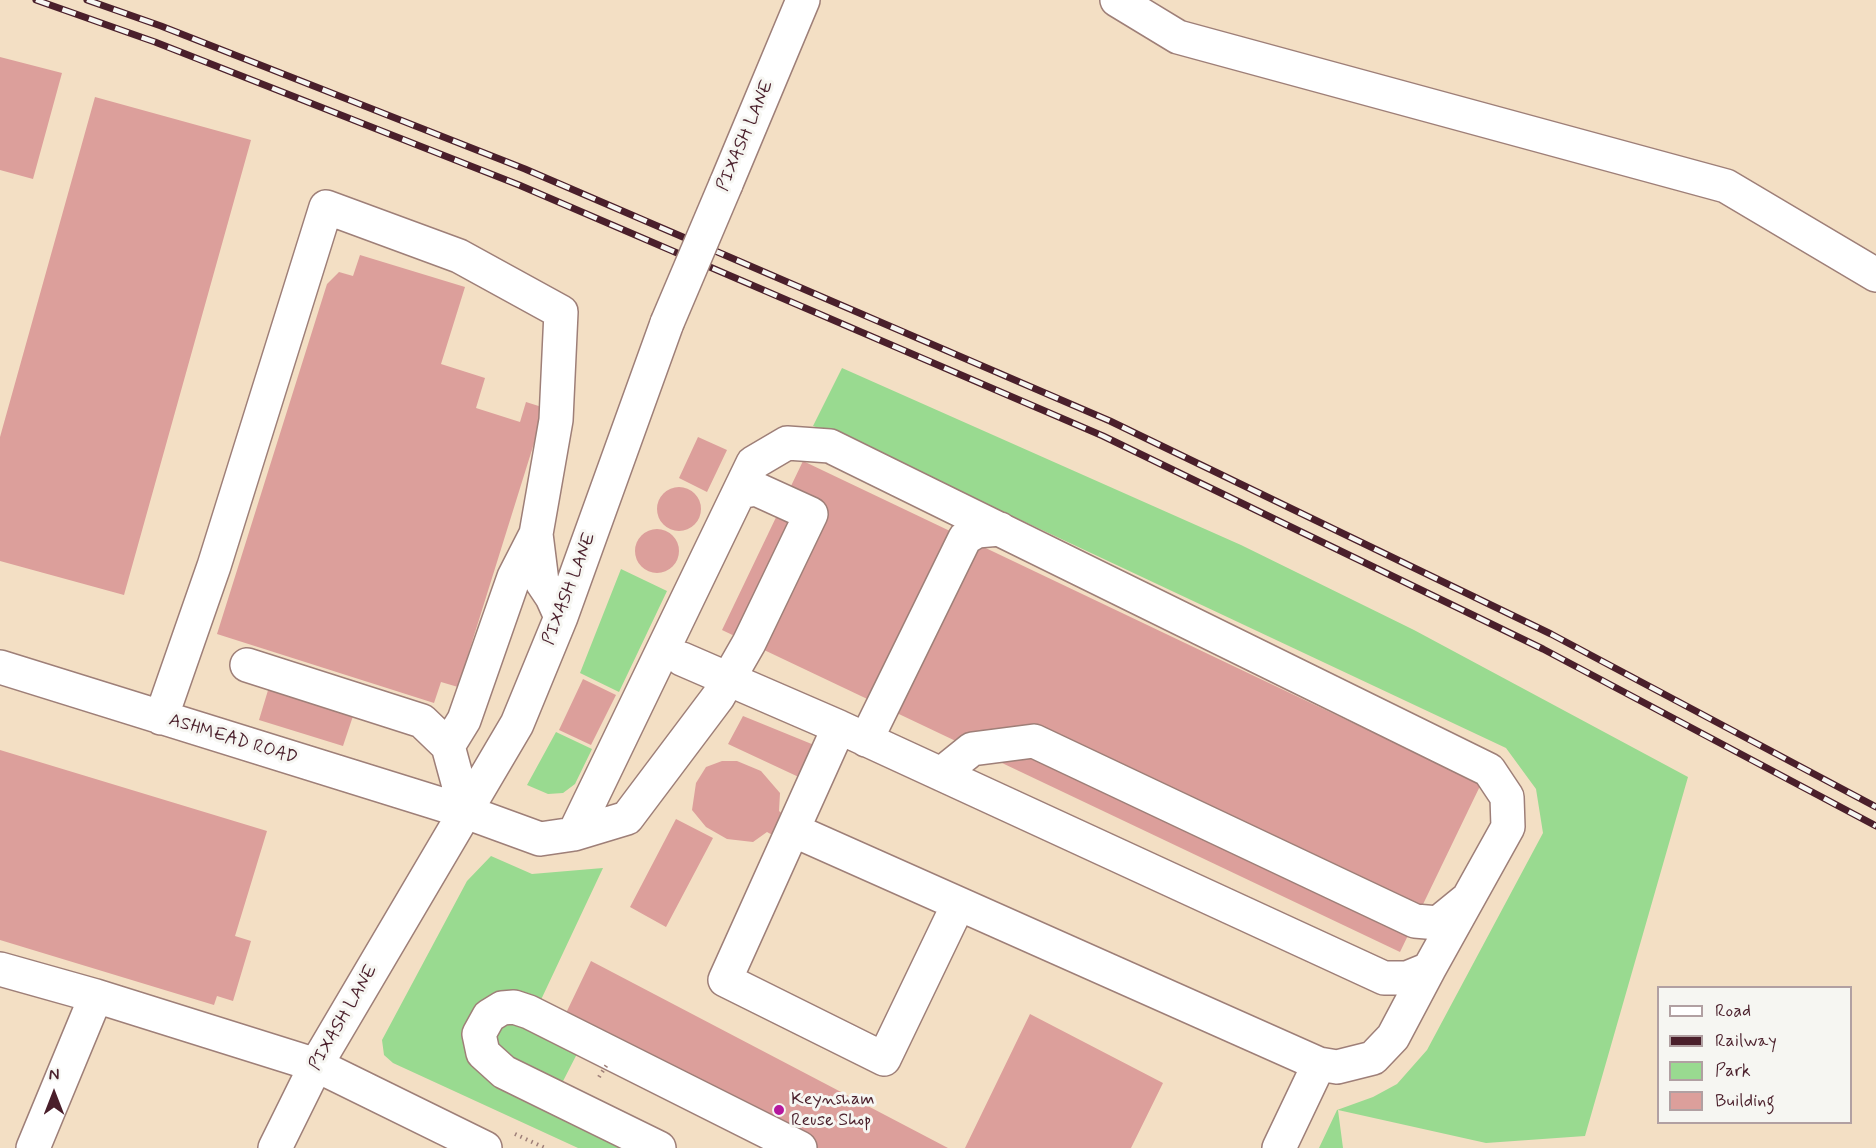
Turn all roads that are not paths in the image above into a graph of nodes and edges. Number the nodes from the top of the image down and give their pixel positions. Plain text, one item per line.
1 (803, 0) edge
2 (1117, 0) edge
3 (1876, 275) edge
4 (740, 492) junction
5 (1000, 529) junction
6 (536, 534) junction
7 (714, 545) junction
8 (561, 616) junction
9 (682, 659) junction
10 (247, 665) dead end
11 (0, 667) edge
12 (730, 680) junction
13 (161, 718) junction
14 (852, 734) junction
15 (448, 746) junction
16 (941, 774) junction
17 (466, 812) junction
18 (587, 830) junction
19 (793, 830) junction
20 (1469, 898) junction
21 (958, 904) junction
22 (0, 969) edge
23 (1430, 969) junction
24 (96, 996) junction
25 (1319, 1064) junction
26 (316, 1065) junction
27 (33, 1148) edge
28 (275, 1148) edge
29 (485, 1148) edge
30 (659, 1148) edge
31 (800, 1148) edge
32 (1279, 1148) edge

1 - 8 street, PIXASH LANE, bridge
2 - 3 street
4 - 5 street
4 - 7 street
4 - 12 street, ASHMEAD ROAD
5 - 14 street
5 - 20 street
6 - 8 street
6 - 13 street
6 - 15 street
7 - 9 street
7 - 18 street
8 - 17 street, PIXASH LANE
9 - 12 street
9 - 18 street
10 - 15 street
11 - 13 street, ASHMEAD ROAD
12 - 14 street
12 - 18 street, ASHMEAD ROAD
13 - 17 street, ASHMEAD ROAD
14 - 16 street
14 - 19 street
15 - 17 street
16 - 20 street
16 - 23 street
17 - 18 street, ASHMEAD ROAD
17 - 26 street, PIXASH LANE
19 - 21 street
19 - 21 street
20 - 23 street
21 - 25 street
22 - 24 street
23 - 25 street
24 - 26 street
24 - 27 street
25 - 32 street
26 - 28 street, PIXASH LANE
26 - 29 street
30 - 31 street

